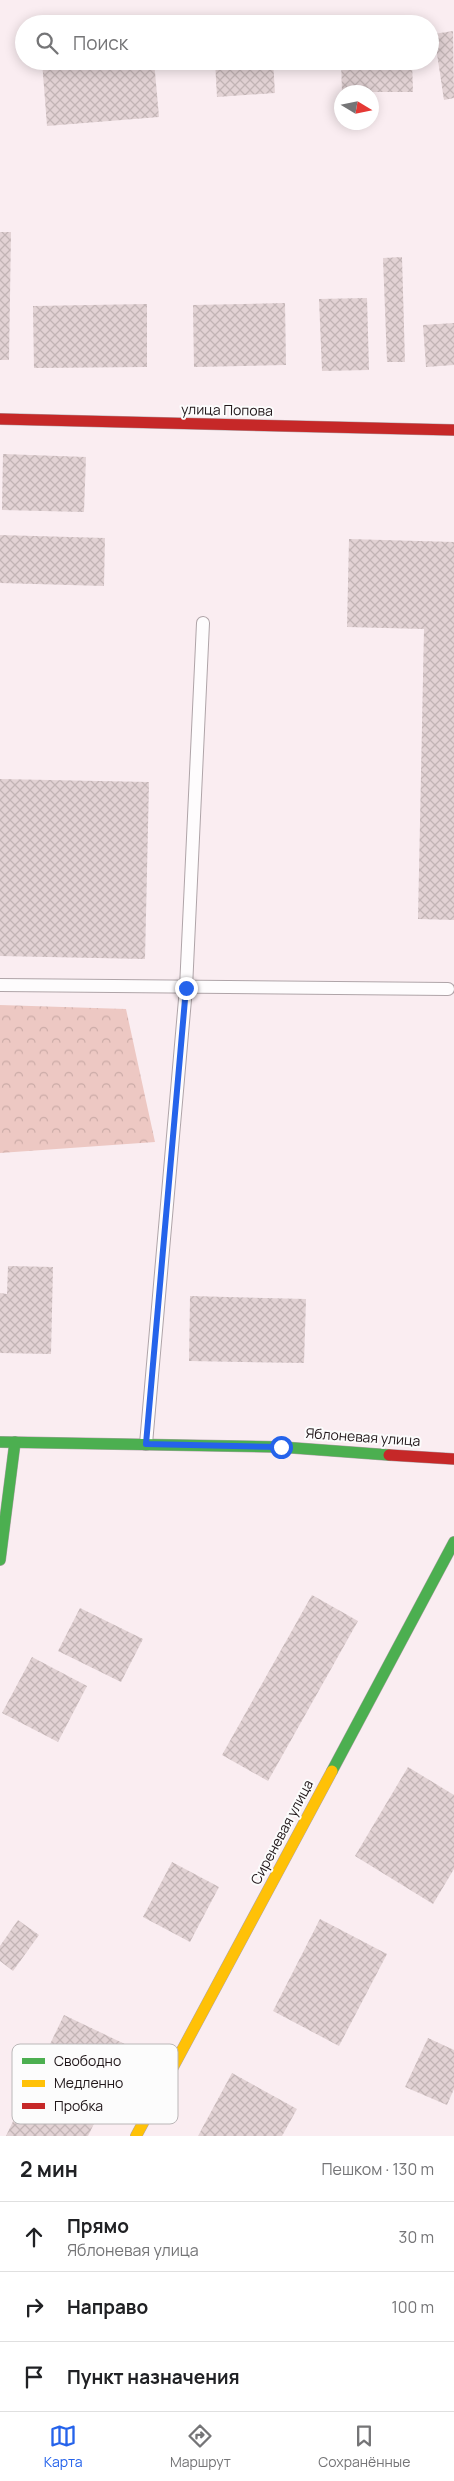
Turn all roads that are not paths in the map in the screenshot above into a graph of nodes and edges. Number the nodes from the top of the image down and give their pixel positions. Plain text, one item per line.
1 (0, 419) edge
2 (454, 430) edge
3 (203, 623) dead end
4 (0, 985) edge
5 (186, 988) junction
6 (448, 989) dead end
7 (0, 1442) edge
8 (14, 1442) junction
9 (146, 1444) junction
10 (454, 1459) edge
11 (454, 1542) edge
12 (0, 1560) edge
13 (178, 2058) edge
14 (142, 2124) edge
15 (136, 2136) edge

1 - 2 street, улица Попова
3 - 5 lane
4 - 5 lane
5 - 6 lane
5 - 9 lane
7 - 8 street, Яблоневая улица
8 - 9 street, Яблоневая улица
8 - 12 street
9 - 10 street, Яблоневая улица
11 - 13 street, Сиреневая улица
14 - 15 street, Сиреневая улица

